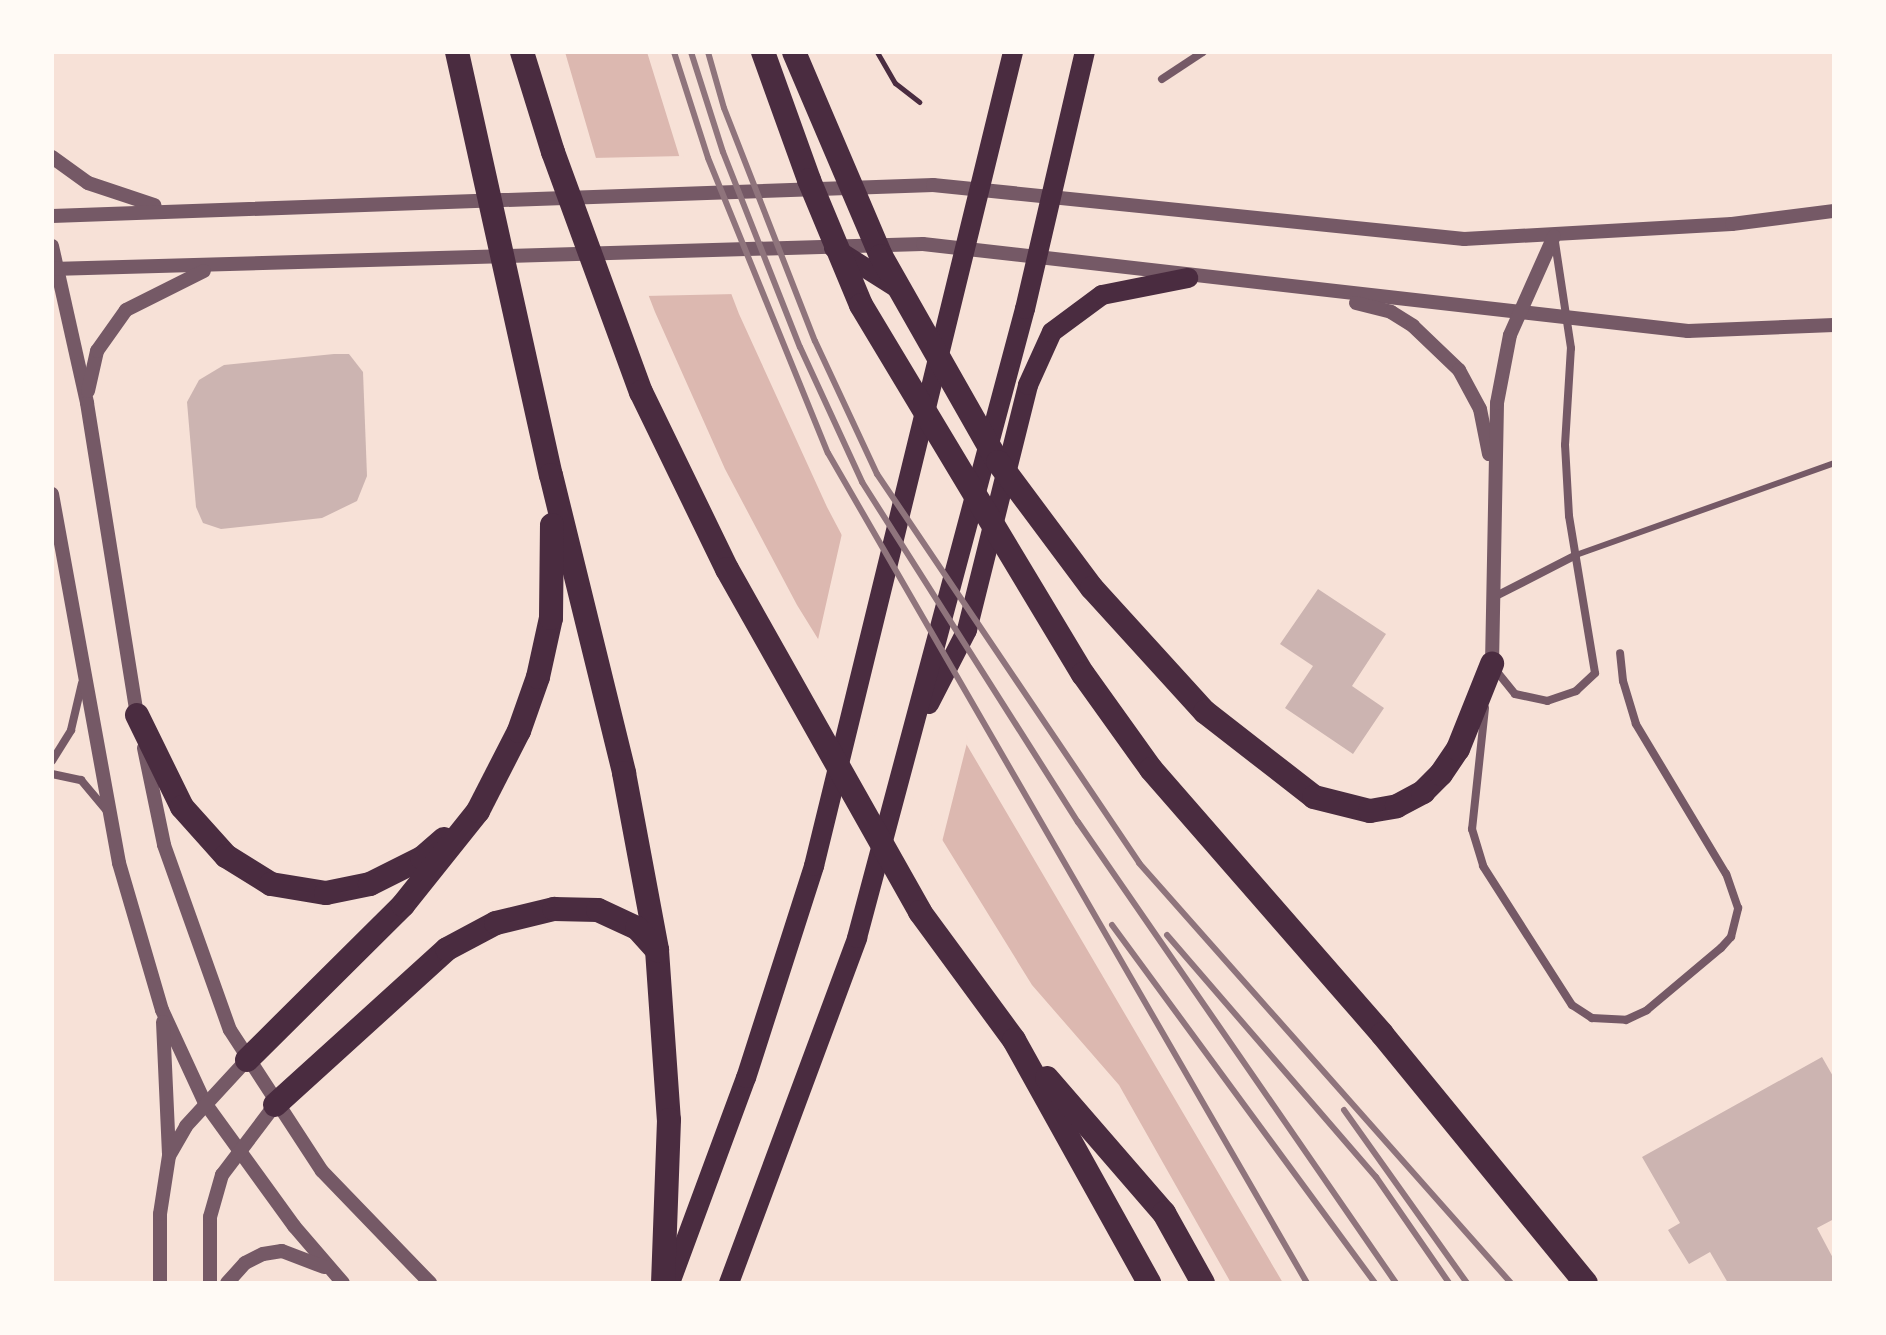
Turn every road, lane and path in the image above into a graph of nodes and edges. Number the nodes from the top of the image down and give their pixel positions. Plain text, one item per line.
1 (457, 52) edge
2 (522, 52) edge
3 (763, 52) edge
4 (794, 52) edge
5 (877, 52) edge
6 (1013, 52) edge
7 (1085, 52) edge
8 (1203, 52) edge
9 (1162, 79) dead end
10 (919, 102) dead end
11 (52, 157) edge
12 (977, 189) junction
13 (1050, 201) junction
14 (170, 209) junction
15 (1834, 211) edge
16 (52, 216) edge
17 (1554, 236) junction
18 (828, 245) junction
19 (52, 246) edge
20 (963, 246) junction
21 (1037, 258) junction
22 (217, 267) junction
23 (56, 269) edge
24 (1188, 278) junction
25 (1317, 292) junction
26 (1520, 313) junction
27 (1566, 318) junction
28 (1834, 325) edge
29 (935, 366) junction
30 (87, 403) junction
31 (1834, 463) edge
32 (1493, 474) junction
33 (551, 475) junction
34 (52, 494) edge
35 (1576, 555) junction
36 (1496, 596) junction
37 (1620, 653) dead end
38 (1492, 664) junction
39 (84, 670) junction
40 (137, 715) junction
41 (912, 736) junction
42 (506, 758) junction
43 (52, 761) edge
44 (52, 774) edge
45 (109, 815) junction
46 (657, 950) junction
47 (162, 1010) junction
48 (1014, 1040) junction
49 (247, 1060) junction
50 (205, 1103) junction
51 (275, 1105) junction
52 (237, 1150) junction
53 (169, 1156) junction
54 (338, 1278) edge
55 (160, 1283) edge
56 (210, 1283) edge
57 (227, 1283) edge
58 (430, 1283) edge
59 (663, 1283) edge
60 (670, 1283) edge
61 (729, 1283) edge
62 (1149, 1283) edge
63 (1203, 1283) edge
64 (1586, 1283) edge

1 - 33 highway
2 - 48 highway
3 - 64 highway
4 - 38 highway
5 - 10 path
6 - 12 main road
7 - 13 main road
8 - 9 street
11 - 14 street
12 - 13 street
12 - 14 street
12 - 20 main road
13 - 17 street
13 - 21 main road
14 - 16 street
15 - 17 street
17 - 26 street
17 - 27 street
18 - 20 street
18 - 22 street
18 - 29 main road
19 - 23 street
20 - 21 street
20 - 29 main road
21 - 24 street
21 - 41 main road
22 - 23 street
22 - 30 street
23 - 30 street
24 - 25 street
24 - 41 main road
25 - 26 street
25 - 32 street
26 - 27 street
26 - 32 street
27 - 28 street
27 - 35 street
29 - 60 main road
30 - 40 street
31 - 35 lane
32 - 36 street
33 - 42 highway
33 - 46 highway
34 - 39 street
35 - 36 street
35 - 38 street
36 - 38 street
37 - 38 street
39 - 43 street
39 - 45 street
40 - 42 highway
40 - 49 street
41 - 61 main road
42 - 49 highway
44 - 45 street
45 - 47 street
46 - 51 highway
46 - 59 highway
47 - 50 street
47 - 53 street
48 - 62 highway
48 - 63 highway
49 - 50 street
49 - 51 street
50 - 52 street
50 - 53 street
51 - 52 street
51 - 58 street
52 - 54 street
52 - 56 street
53 - 55 street
54 - 57 street

